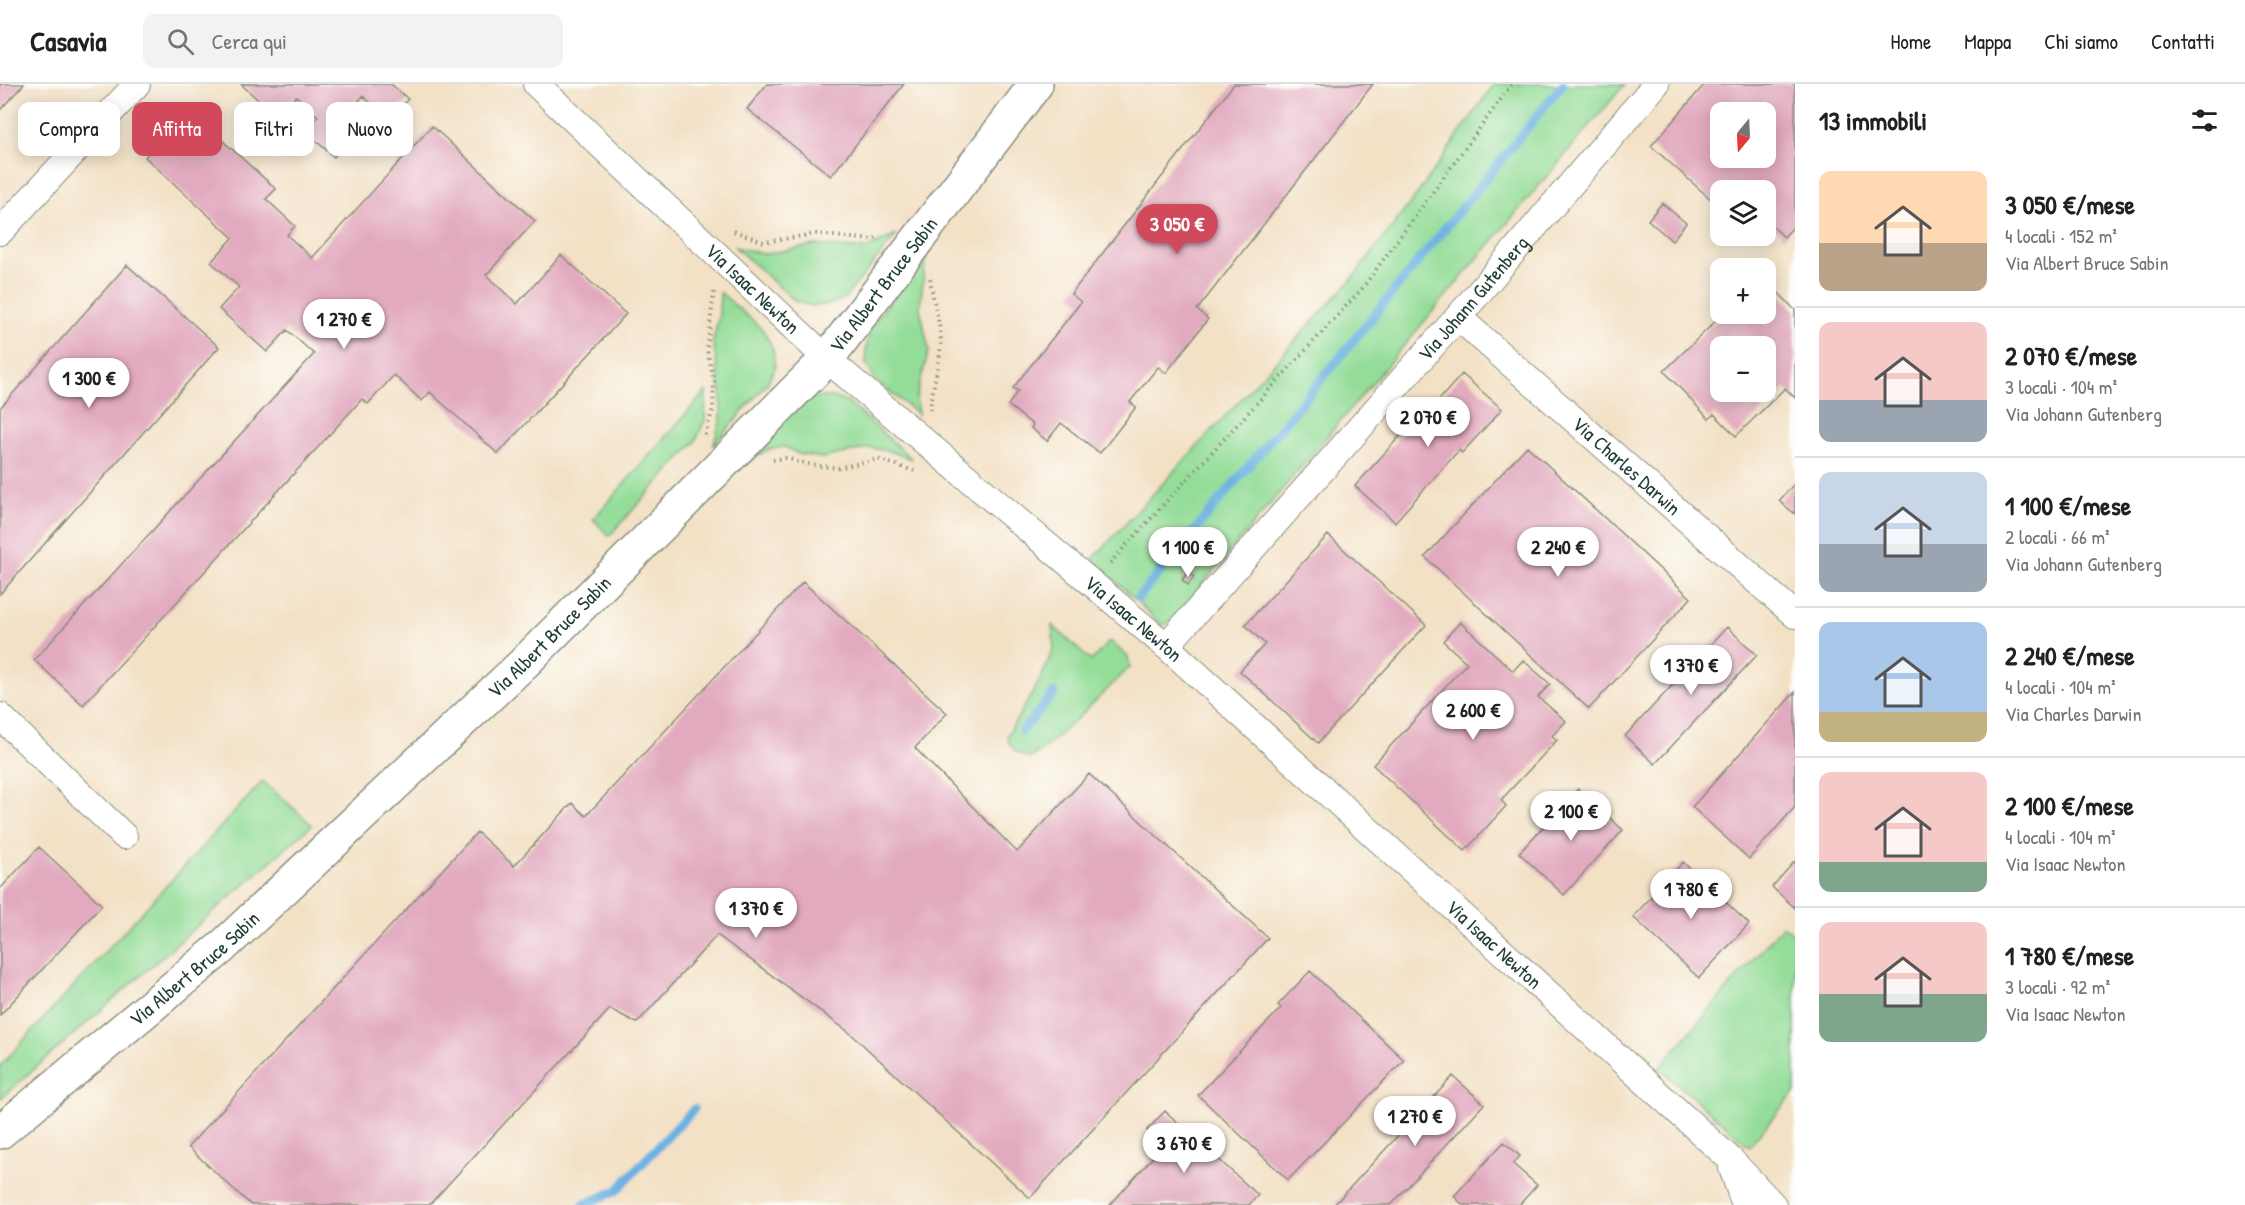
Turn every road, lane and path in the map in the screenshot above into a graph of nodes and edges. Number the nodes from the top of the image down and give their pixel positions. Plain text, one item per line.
1 (137, 84) edge
2 (536, 84) edge
3 (1036, 84) edge
4 (1512, 84) edge
5 (1656, 84) edge
6 (725, 227) dead end
7 (0, 232) edge
8 (886, 232) dead end
9 (930, 272) dead end
10 (711, 288) dead end
11 (1458, 317) junction
12 (827, 359) junction
13 (934, 420) dead end
14 (705, 437) dead end
15 (768, 461) dead end
16 (919, 473) dead end
17 (1108, 564) dead end
18 (1795, 615) edge
19 (1166, 646) junction
20 (0, 716) edge
21 (124, 836) dead end
22 (0, 1132) edge
23 (1730, 1159) junction
24 (1745, 1205) edge
25 (1773, 1205) edge

1 - 7 street
2 - 12 street, Via Isaac Newton
3 - 12 street, Via Albert Bruce Sabin
4 - 17 path
5 - 11 street, Via Johann Gutenberg
6 - 8 path
9 - 13 path
10 - 14 path
11 - 18 street, Via Charles Darwin
11 - 19 street, Via Johann Gutenberg
12 - 19 street, Via Isaac Newton
12 - 22 street, Via Albert Bruce Sabin
15 - 16 path
19 - 23 street, Via Isaac Newton
20 - 21 street
23 - 24 street, Via Isaac Newton
23 - 25 street, Via Isaac Newton

